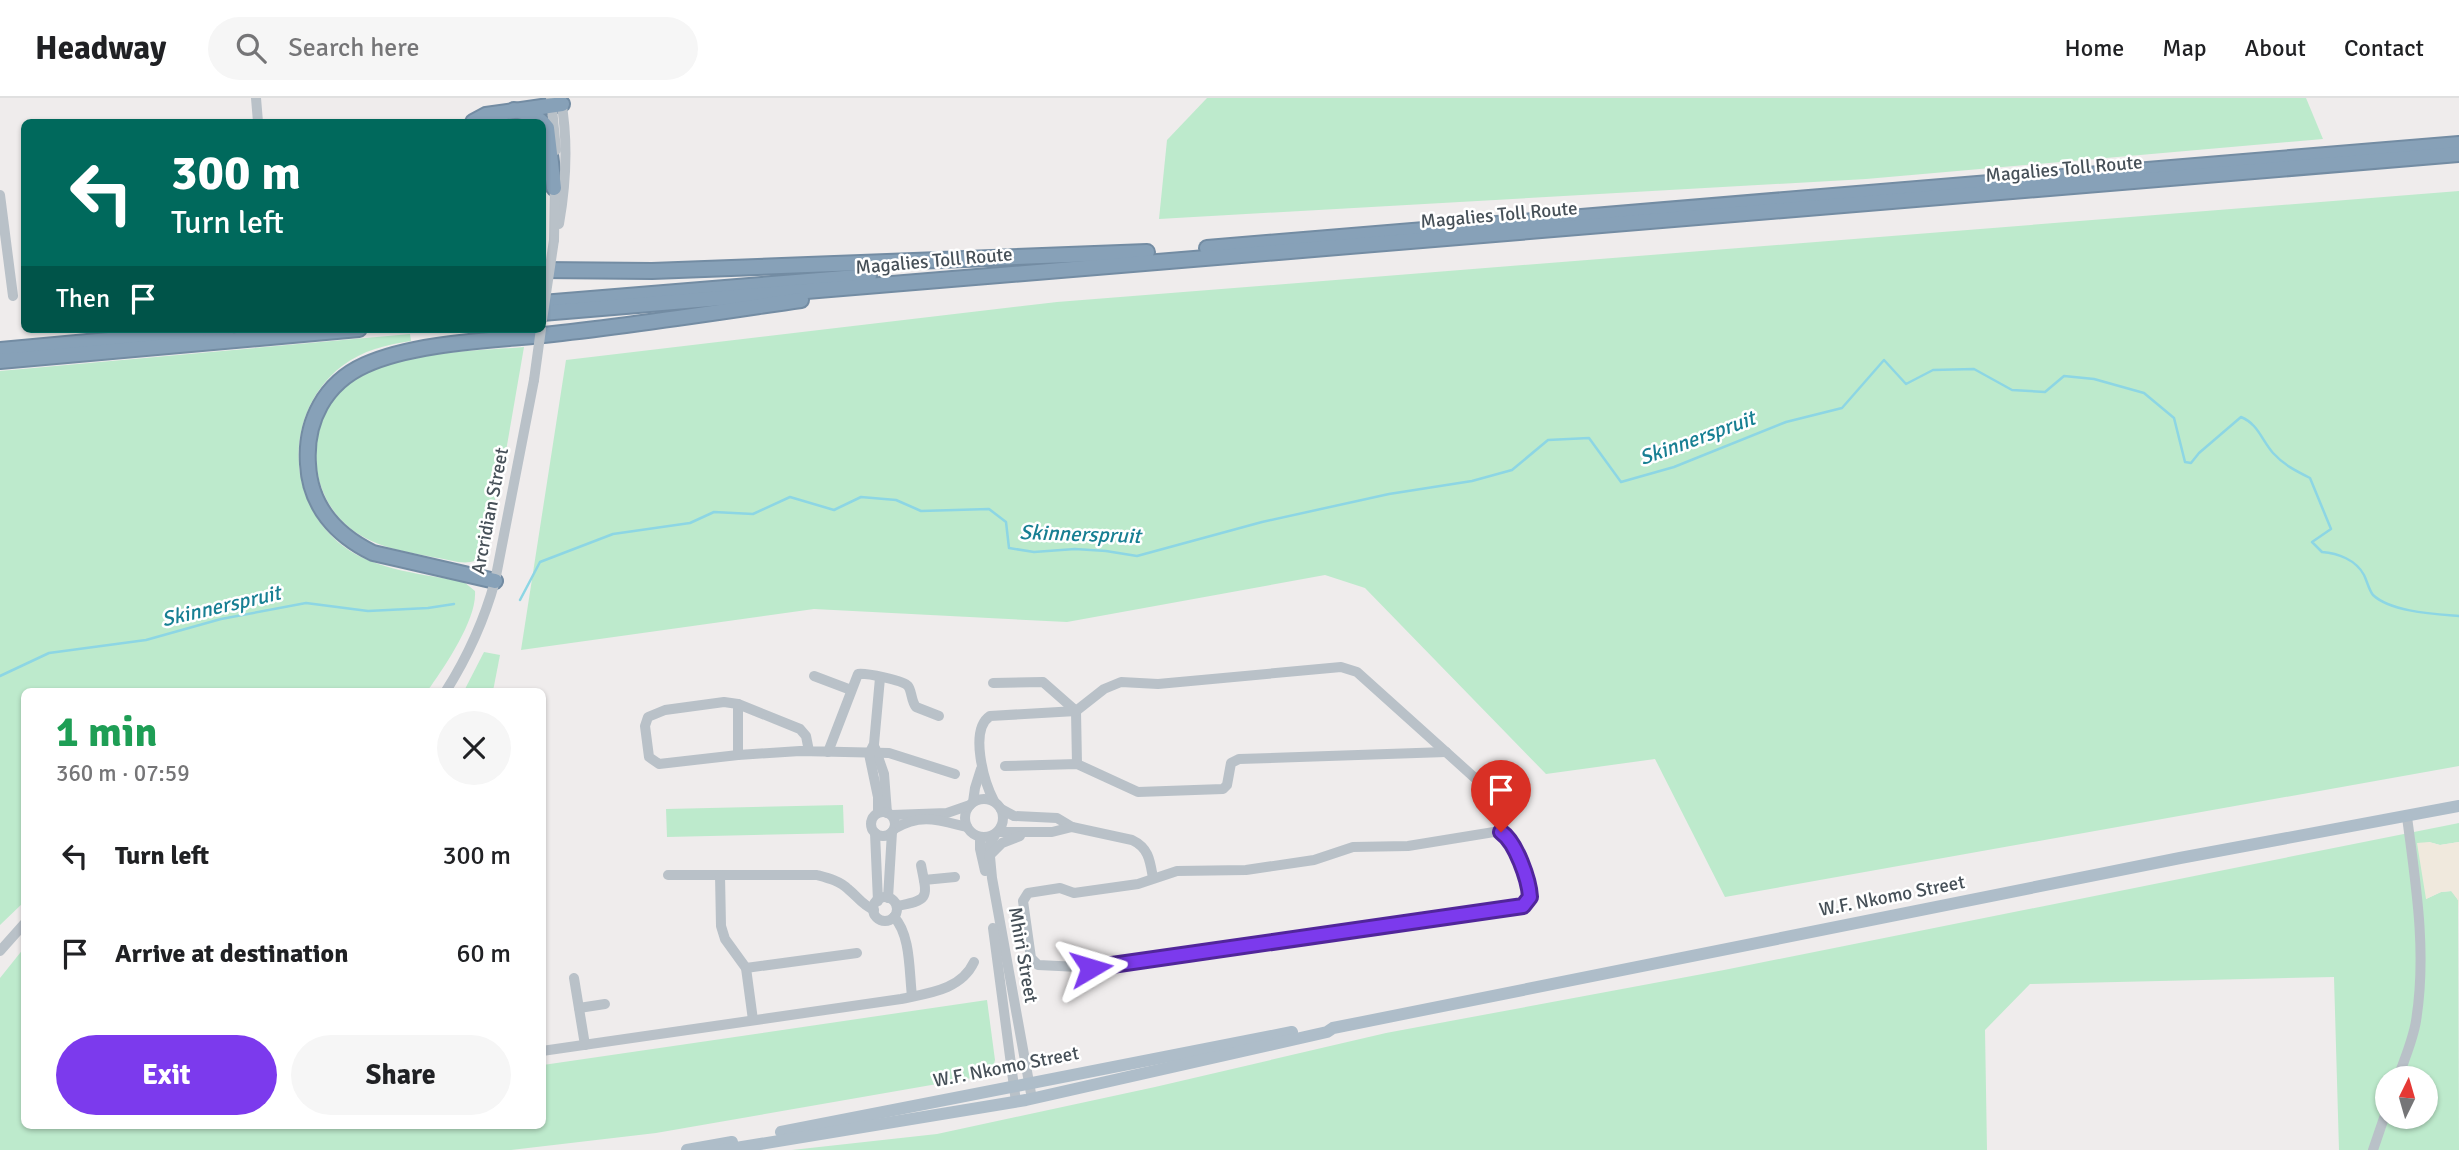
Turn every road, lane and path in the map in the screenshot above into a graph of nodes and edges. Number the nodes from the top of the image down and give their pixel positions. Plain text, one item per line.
1 (256, 98) edge
2 (556, 101) edge
3 (514, 110) junction
4 (258, 119) edge
5 (479, 119) edge
6 (539, 119) edge
7 (546, 127) edge
8 (2459, 144) edge
9 (2459, 154) edge
10 (554, 188) junction
11 (0, 200) edge
12 (555, 235) junction
13 (1147, 257) junction
14 (546, 270) edge
15 (546, 294) edge
16 (13, 296) dead end
17 (546, 303) edge
18 (546, 313) edge
19 (185, 333) edge
20 (313, 333) edge
21 (540, 333) edge
22 (0, 350) edge
23 (0, 360) edge
24 (495, 581) junction
25 (814, 676) dead end
26 (880, 678) junction
27 (993, 683) dead end
28 (448, 688) edge
29 (851, 690) junction
30 (738, 704) junction
31 (1076, 711) junction
32 (939, 716) dead end
33 (809, 751) junction
34 (873, 751) junction
35 (828, 752) junction
36 (1446, 752) junction
37 (738, 755) junction
38 (1077, 764) junction
39 (981, 766) junction
40 (1005, 766) dead end
41 (955, 774) dead end
42 (1476, 779) dead end
43 (972, 804) junction
44 (997, 805) junction
45 (2459, 806) edge
46 (886, 814) junction
47 (2407, 817) junction
48 (967, 827) junction
49 (1072, 827) junction
50 (893, 830) junction
51 (1034, 832) junction
52 (875, 833) junction
53 (997, 834) junction
54 (980, 837) junction
55 (989, 856) junction
56 (876, 864) junction
57 (890, 864) junction
58 (921, 865) dead end
59 (720, 875) junction
60 (668, 876) dead end
61 (956, 877) dead end
62 (1153, 878) junction
63 (924, 880) junction
64 (880, 903) junction
65 (897, 906) junction
66 (894, 917) junction
67 (21, 927) edge
68 (0, 951) edge
69 (857, 953) dead end
70 (974, 962) dead end
71 (746, 968) junction
72 (574, 978) dead end
73 (912, 996) junction
74 (605, 1004) dead end
75 (579, 1008) junction
76 (752, 1020) junction
77 (1334, 1028) junction
78 (585, 1045) junction
79 (546, 1050) edge
80 (2402, 1066) edge
81 (1028, 1082) junction
82 (1013, 1085) junction
83 (1032, 1099) junction
84 (1016, 1102) junction
85 (2380, 1129) edge
86 (687, 1150) edge
87 (724, 1150) edge
88 (2373, 1150) edge

1 - 4 street
2 - 3 highway
2 - 10 street
2 - 12 street
3 - 5 highway
3 - 6 highway
7 - 10 highway
8 - 13 highway, Magalies Toll Route
9 - 13 highway, Magalies Toll Route
10 - 12 street
11 - 16 street
12 - 15 street, bridge
13 - 14 highway
13 - 17 highway, Magalies Toll Route
13 - 18 highway, Magalies Toll Route
13 - 24 highway
19 - 22 highway
20 - 23 highway
21 - 24 street, Arcridian Street, bridge
24 - 28 street, Arcridian Street
25 - 29 street
26 - 29 street
26 - 32 street
26 - 34 street
27 - 31 street
29 - 35 street
30 - 33 street
30 - 37 street
30 - 37 street
31 - 36 street
31 - 38 street
31 - 39 street
33 - 35 street
33 - 37 street
34 - 35 street
34 - 41 street
34 - 46 street
36 - 38 street
36 - 42 street
38 - 40 street
39 - 43 street
39 - 44 street
43 - 44 street
43 - 46 street
43 - 48 street
44 - 49 street
44 - 53 street
45 - 47 main road, W.F. Nkomo Street
46 - 50 street
46 - 52 street
47 - 77 main road, W.F. Nkomo Street
47 - 80 street
48 - 50 street
48 - 54 street
49 - 51 street
49 - 62 street
50 - 52 street
50 - 57 street
51 - 53 street
51 - 55 street
52 - 56 street
53 - 54 street
53 - 55 street, Mhiri Street
54 - 82 street, Mhiri Street
55 - 81 street, Mhiri Street
56 - 57 street
56 - 64 street
57 - 64 street
58 - 63 street
59 - 60 street
59 - 64 street
59 - 71 street
61 - 63 street
62 - 62 street
63 - 65 street
64 - 65 street
64 - 66 street
65 - 66 street
66 - 73 street
67 - 68 street
69 - 71 street
70 - 73 street
71 - 76 street
72 - 75 street
73 - 76 street
74 - 75 street
75 - 78 street
76 - 78 street
77 - 81 main road, W.F. Nkomo Street
77 - 83 main road, W.F. Nkomo Street
78 - 79 street
81 - 82 main road, W.F. Nkomo Street
81 - 83 street, Mhiri Street
82 - 84 street, Mhiri Street
82 - 86 main road, W.F. Nkomo Street
83 - 84 main road, W.F. Nkomo Street
84 - 87 main road, W.F. Nkomo Street
85 - 88 street

